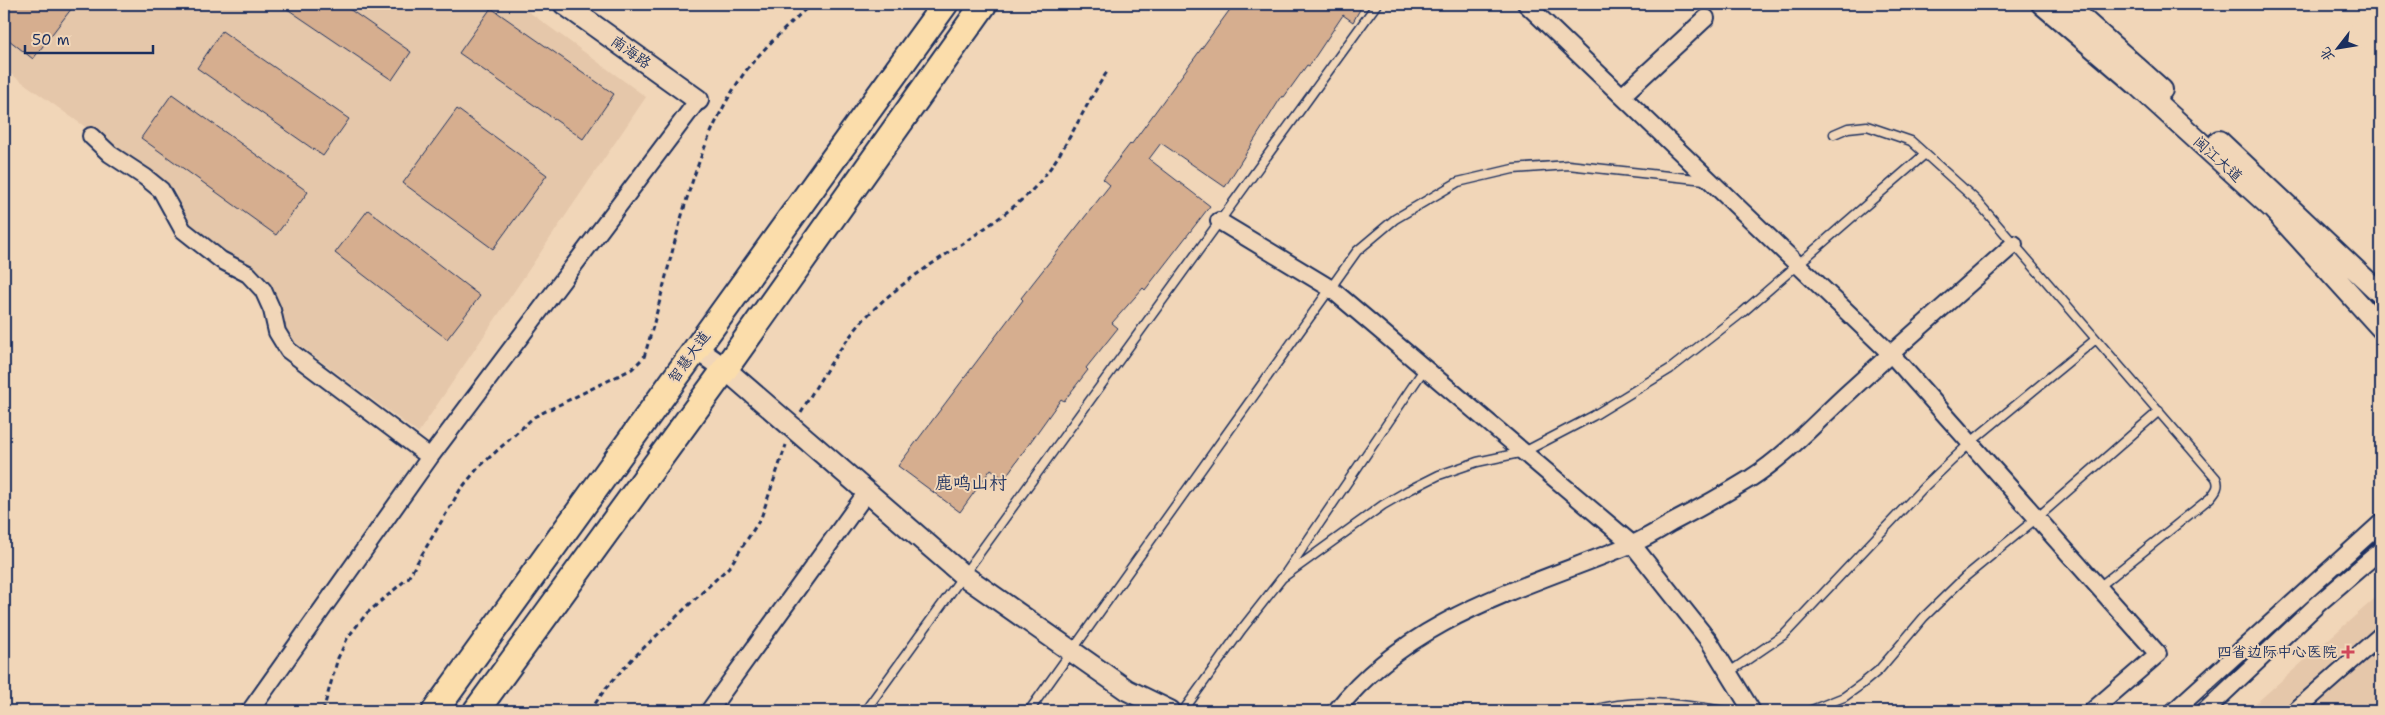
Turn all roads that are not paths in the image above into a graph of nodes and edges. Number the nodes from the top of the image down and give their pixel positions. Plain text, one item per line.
1 (564, 4) edge
2 (945, 4) edge
3 (984, 4) edge
4 (1377, 4) edge
5 (1526, 4) edge
6 (2042, 4) edge
7 (2066, 4) edge
8 (1706, 18) dead end
9 (1624, 95) junction
10 (698, 100) joint
11 (1834, 134) dead end
12 (91, 136) dead end
13 (1925, 154) junction
14 (1711, 180) junction
15 (1219, 221) junction
16 (2014, 244) junction
17 (1797, 263) junction
18 (1330, 288) junction
19 (2381, 294) edge
20 (2381, 328) edge
21 (2096, 339) junction
22 (695, 348) junction
23 (1891, 354) junction
24 (1425, 368) junction
25 (724, 370) junction
26 (2159, 411) junction
27 (1971, 442) junction
28 (1524, 452) junction
29 (430, 457) junction
30 (867, 492) junction
31 (2038, 518) junction
32 (2381, 523) edge
33 (1632, 544) junction
34 (2381, 550) edge
35 (963, 575) junction
36 (1282, 578) junction
37 (2099, 587) junction
38 (2381, 635) edge
39 (1072, 651) junction
40 (1728, 673) junction
41 (250, 711) edge
42 (434, 711) edge
43 (476, 711) edge
44 (709, 711) edge
45 (865, 711) edge
46 (1029, 711) edge
47 (1170, 711) edge
48 (1183, 711) edge
49 (1336, 711) edge
50 (1590, 711) edge
51 (1723, 711) edge
52 (1752, 711) edge
53 (1809, 711) edge
54 (2092, 711) edge
55 (2174, 711) edge
56 (2205, 711) edge
57 (2295, 711) edge

1 - 10 street, 南海路
2 - 22 main road, 智慧大道
3 - 25 main road
4 - 15 lane
5 - 9 street
6 - 20 street, 闽江大道
7 - 19 street, 闽江大道
8 - 9 street
9 - 14 street
10 - 29 street
11 - 13 lane
12 - 29 street
13 - 16 lane
13 - 17 lane
14 - 17 street
14 - 18 lane
15 - 18 street
15 - 35 lane
16 - 21 lane
16 - 23 street
17 - 23 street
17 - 28 lane
18 - 24 street
18 - 39 lane
21 - 26 lane
21 - 27 lane
22 - 25 street
22 - 42 main road, 智慧大道
23 - 27 street
23 - 33 street
24 - 28 street
24 - 36 lane
25 - 30 street
25 - 43 main road
26 - 31 lane
26 - 37 lane
27 - 31 street
27 - 40 lane
28 - 33 street
28 - 36 lane
29 - 41 street
30 - 35 street
30 - 44 street
31 - 37 street
31 - 53 lane
32 - 55 street
33 - 40 street
33 - 49 street
34 - 56 street
35 - 39 street
35 - 45 lane
36 - 48 lane
37 - 54 street
38 - 57 street
39 - 46 lane
39 - 47 street
40 - 52 street
50 - 51 lane

